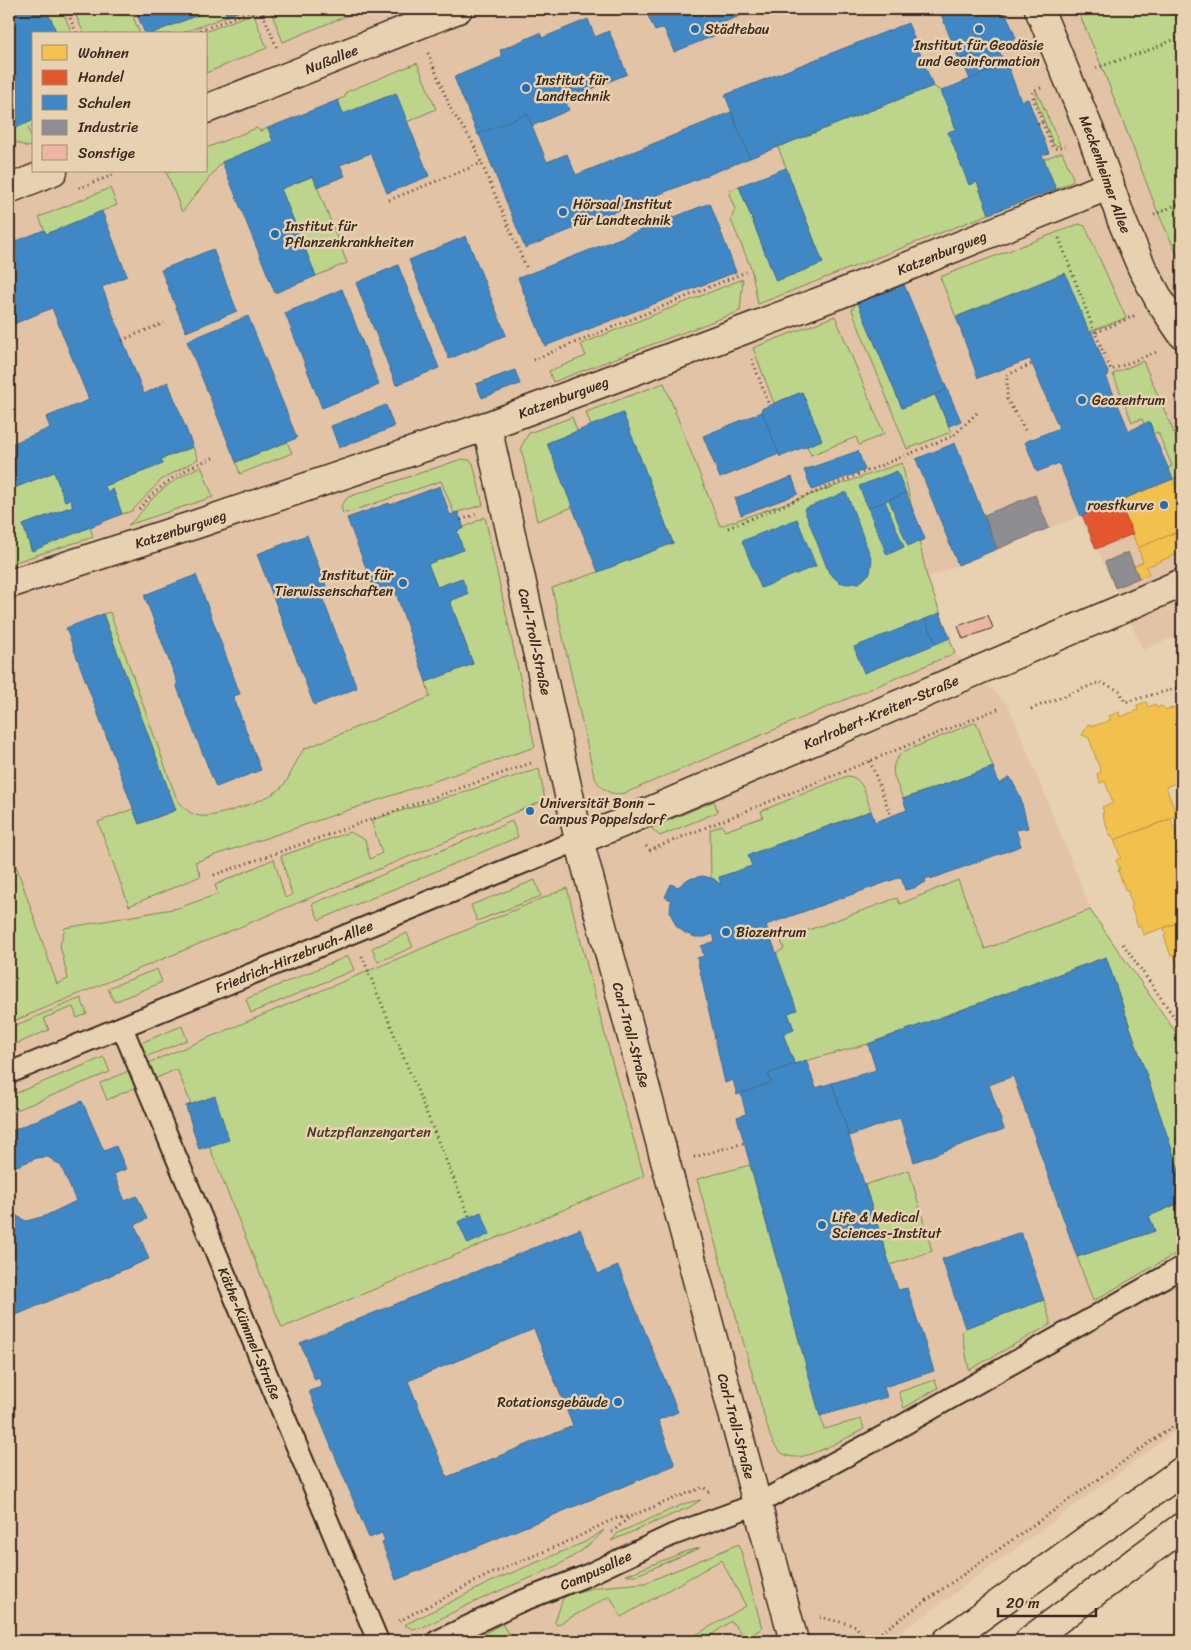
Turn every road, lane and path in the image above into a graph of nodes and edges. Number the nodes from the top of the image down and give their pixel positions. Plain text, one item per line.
1 (66, 9) edge
2 (255, 9) edge
3 (261, 9) edge
4 (458, 9) edge
5 (1039, 9) edge
6 (1173, 9) edge
7 (1182, 30) edge
8 (76, 32) edge
9 (196, 32) edge
10 (1182, 36) edge
11 (1102, 67) dead end
12 (288, 76) junction
13 (441, 82) dead end
14 (1041, 87) dead end
15 (208, 108) edge
16 (1042, 122) junction
17 (1038, 124) dead end
18 (1066, 146) dead end
19 (482, 163) junction
20 (51, 172) edge
21 (113, 175) dead end
22 (1110, 185) junction
23 (9, 189) edge
24 (72, 191) dead end
25 (389, 200) dead end
26 (1182, 202) edge
27 (1154, 215) dead end
28 (1057, 232) dead end
29 (526, 266) dead end
30 (746, 272) dead end
31 (1161, 303) junction
32 (164, 323) dead end
33 (741, 330) junction
34 (1095, 333) junction
35 (1182, 334) edge
36 (122, 340) dead end
37 (1149, 356) dead end
38 (533, 360) dead end
39 (1032, 364) dead end
40 (769, 406) dead end
41 (9, 411) edge
42 (978, 412) dead end
43 (13, 422) dead end
44 (487, 426) junction
45 (1025, 430) dead end
46 (215, 457) dead end
47 (136, 513) dead end
48 (728, 528) dead end
49 (1182, 583) edge
50 (9, 584) edge
51 (1182, 687) edge
52 (1000, 708) dead end
53 (1031, 709) dead end
54 (560, 753) junction
55 (870, 761) junction
56 (891, 816) dead end
57 (622, 823) junction
58 (579, 840) junction
59 (214, 875) dead end
60 (353, 932) junction
61 (1123, 944) dead end
62 (122, 1027) junction
63 (1182, 1028) edge
64 (9, 1073) edge
65 (744, 1143) dead end
66 (666, 1165) junction
67 (469, 1216) dead end
68 (1182, 1267) edge
69 (1182, 1420) edge
70 (1182, 1471) edge
71 (757, 1504) junction
72 (631, 1516) dead end
73 (1182, 1527) edge
74 (785, 1610) junction
75 (397, 1622) dead end
76 (378, 1641) edge
77 (437, 1641) edge
78 (794, 1641) edge
79 (865, 1641) edge
80 (869, 1641) edge
81 (947, 1641) edge
82 (1029, 1641) edge

1 - 8 path
2 - 9 path
3 - 12 path
4 - 12 main road, Nußallee
5 - 22 main road, Meckenheimer Allee
6 - 7 path
10 - 11 path
12 - 15 main road, Nußallee
13 - 19 path
14 - 16 path
16 - 17 path
16 - 18 path
19 - 25 path
19 - 29 path
20 - 23 main road
21 - 24 path
22 - 31 main road, Meckenheimer Allee
22 - 33 main road, Katzenburgweg
26 - 27 path
28 - 34 path
30 - 38 path
31 - 34 path
31 - 35 main road, Meckenheimer Allee
32 - 36 path
33 - 40 path
33 - 44 main road, Katzenburgweg
34 - 37 path
39 - 45 path
41 - 43 path
42 - 48 path
44 - 50 main road, Katzenburgweg
44 - 54 main road, Carl-Troll-Straße
46 - 47 path
49 - 57 main road, Karlrobert-Kreiten-Straße
51 - 53 path
52 - 55 path
54 - 58 main road, Carl-Troll-Straße
54 - 59 path
55 - 56 path
55 - 57 path
57 - 58 main road, Karlrobert-Kreiten-Straße
58 - 60 lane, Friedrich-Hirzebruch-Allee
58 - 66 main road, Carl-Troll-Straße
60 - 62 lane, Friedrich-Hirzebruch-Allee
60 - 67 path
61 - 63 path
62 - 64 lane, Friedrich-Hirzebruch-Allee
62 - 76 lane, Käthe-Kümmel-Straße
65 - 66 path
66 - 71 main road, Carl-Troll-Straße
68 - 71 lane, Campusallee
69 - 80 path
70 - 81 main road
71 - 74 main road, Carl-Troll-Straße
71 - 77 lane, Campusallee
72 - 75 path
73 - 82 main road
74 - 78 main road, Carl-Troll-Straße
74 - 79 path

